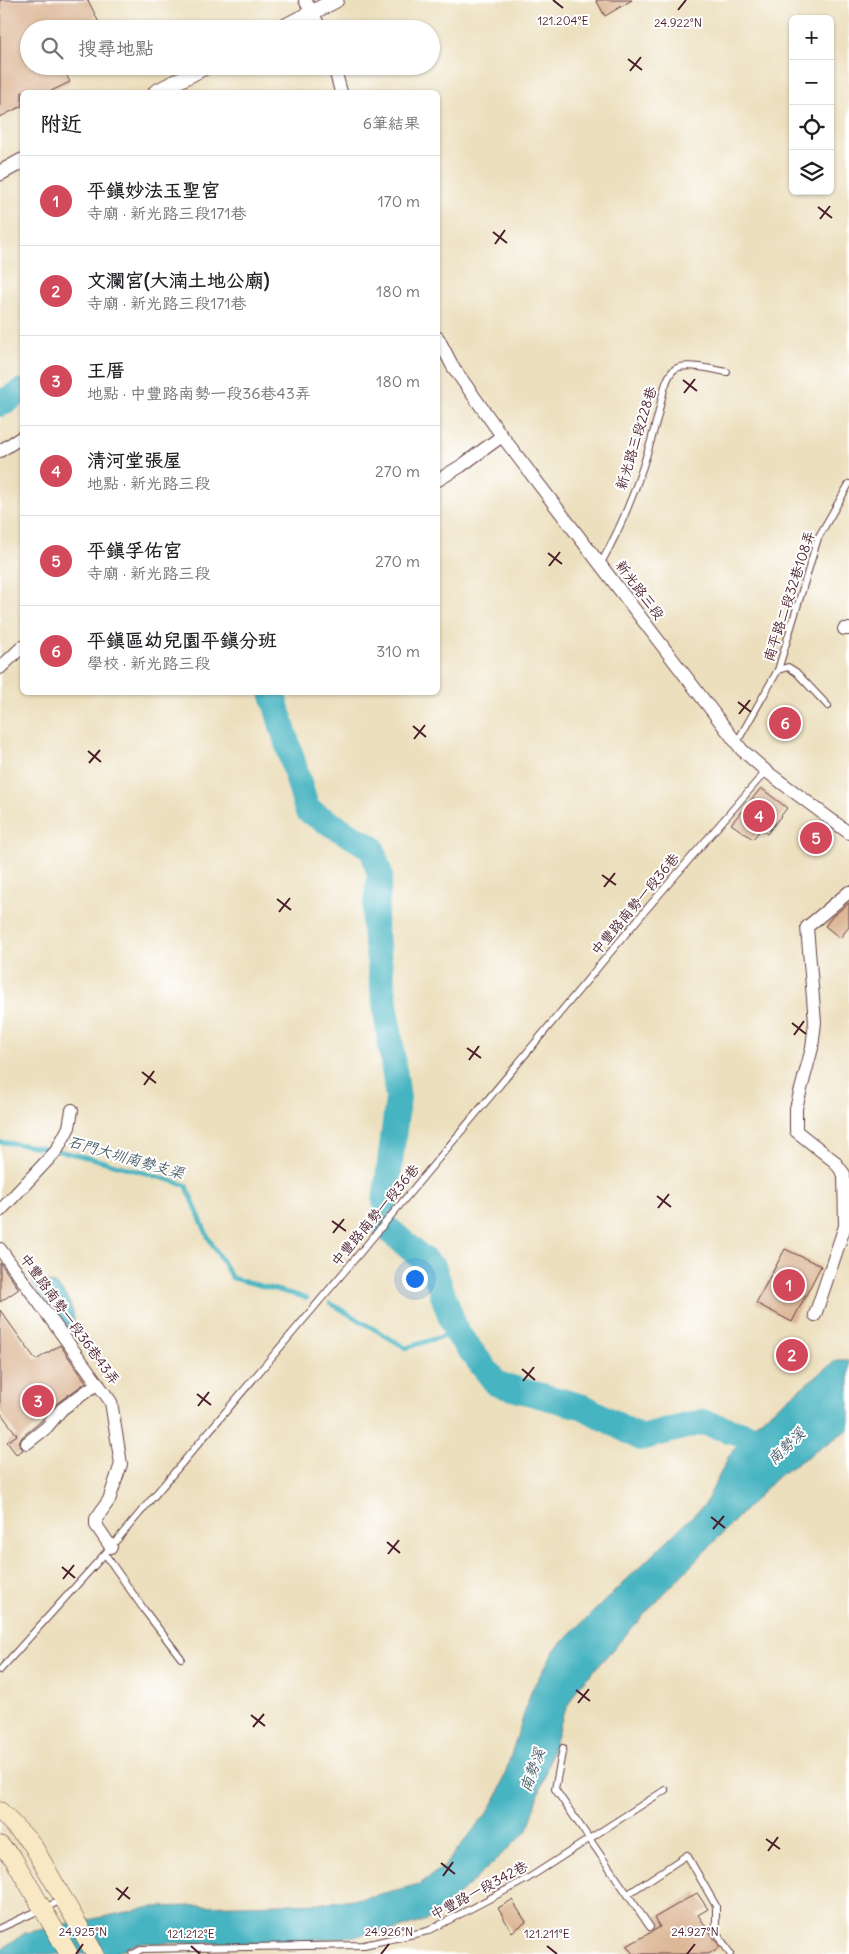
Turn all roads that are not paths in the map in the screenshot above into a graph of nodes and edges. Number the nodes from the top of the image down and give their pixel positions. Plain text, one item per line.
1 (336, 0) edge
2 (308, 6) edge
3 (291, 20) edge
4 (316, 20) edge
5 (189, 75) edge
6 (336, 75) edge
7 (160, 90) edge
8 (340, 90) edge
9 (20, 162) edge
10 (0, 173) edge
11 (440, 342) edge
12 (727, 372) dead end
13 (502, 436) junction
14 (20, 438) edge
15 (0, 451) edge
16 (440, 479) edge
17 (849, 484) edge
18 (601, 564) junction
19 (20, 649) edge
20 (0, 668) edge
21 (778, 670) junction
22 (828, 706) dead end
23 (737, 742) junction
24 (766, 771) junction
25 (849, 833) edge
26 (849, 892) edge
27 (72, 1110) dead end
28 (0, 1211) edge
29 (0, 1249) edge
30 (815, 1315) dead end
31 (98, 1383) junction
32 (27, 1443) dead end
33 (108, 1550) junction
34 (181, 1658) dead end
35 (0, 1670) edge
36 (563, 1748) dead end
37 (665, 1790) dead end
38 (0, 1811) edge
39 (591, 1838) junction
40 (0, 1845) edge
41 (628, 1894) junction
42 (65, 1902) junction
43 (44, 1911) junction
44 (650, 1927) dead end
45 (0, 1928) edge
46 (69, 1954) edge
47 (95, 1954) edge
48 (133, 1954) edge
49 (730, 1954) edge

1 - 2 street
2 - 3 street
2 - 4 street
5 - 7 street
6 - 8 street
9 - 10 street
11 - 13 street, 新光路三段
12 - 18 lane, 新光路三段228巷
13 - 16 street
13 - 18 street, 新光路三段
14 - 15 street
17 - 21 lane, 南平路二段32巷108弄
18 - 23 street, 新光路三段
19 - 20 street
21 - 22 lane
21 - 23 lane, 南平路二段32巷108弄
23 - 24 street, 新光路三段
24 - 25 street, 新光路三段
24 - 33 lane, 中豐路南勢一段36巷
26 - 30 street
27 - 28 street
29 - 31 street, 中豐路南勢一段36巷43弄
31 - 32 street
31 - 33 street, 中豐路南勢一段36巷43弄
33 - 34 lane
33 - 35 lane, 中豐路南勢一段36巷
36 - 39 lane
37 - 39 lane, 中豐路一段342巷
38 - 42 main road
39 - 41 lane
39 - 48 lane, 中豐路一段342巷
40 - 43 main road
41 - 44 lane
41 - 49 lane
42 - 43 main road
42 - 47 main road
43 - 45 lane
43 - 46 main road

